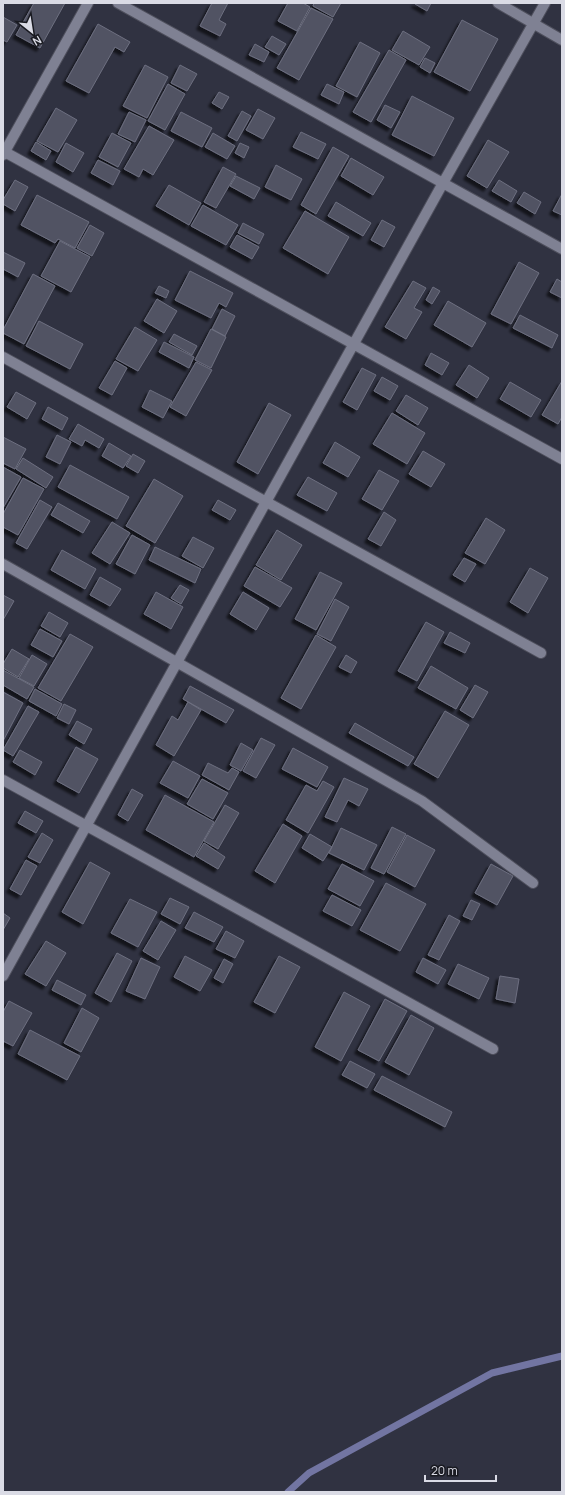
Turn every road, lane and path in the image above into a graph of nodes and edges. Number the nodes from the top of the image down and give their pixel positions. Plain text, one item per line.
1 (88, 3) edge
2 (118, 3) edge
3 (498, 3) edge
4 (545, 3) edge
5 (534, 24) junction
6 (562, 40) edge
7 (4, 153) edge
8 (443, 183) junction
9 (562, 249) edge
10 (354, 344) junction
11 (3, 357) edge
12 (562, 459) edge
13 (266, 501) junction
14 (3, 564) edge
15 (541, 653) dead end
16 (176, 663) junction
17 (3, 780) edge
18 (87, 826) junction
19 (532, 883) dead end
20 (3, 976) edge
21 (493, 1049) dead end

1 - 7 street
2 - 8 street
3 - 5 street
4 - 5 street
5 - 6 street
5 - 8 street
7 - 10 street
8 - 9 street
8 - 10 street
10 - 12 street
10 - 13 street
11 - 13 street
13 - 15 street
13 - 16 street
14 - 16 street
16 - 18 street
16 - 19 street
17 - 18 street
18 - 20 street
18 - 21 street

